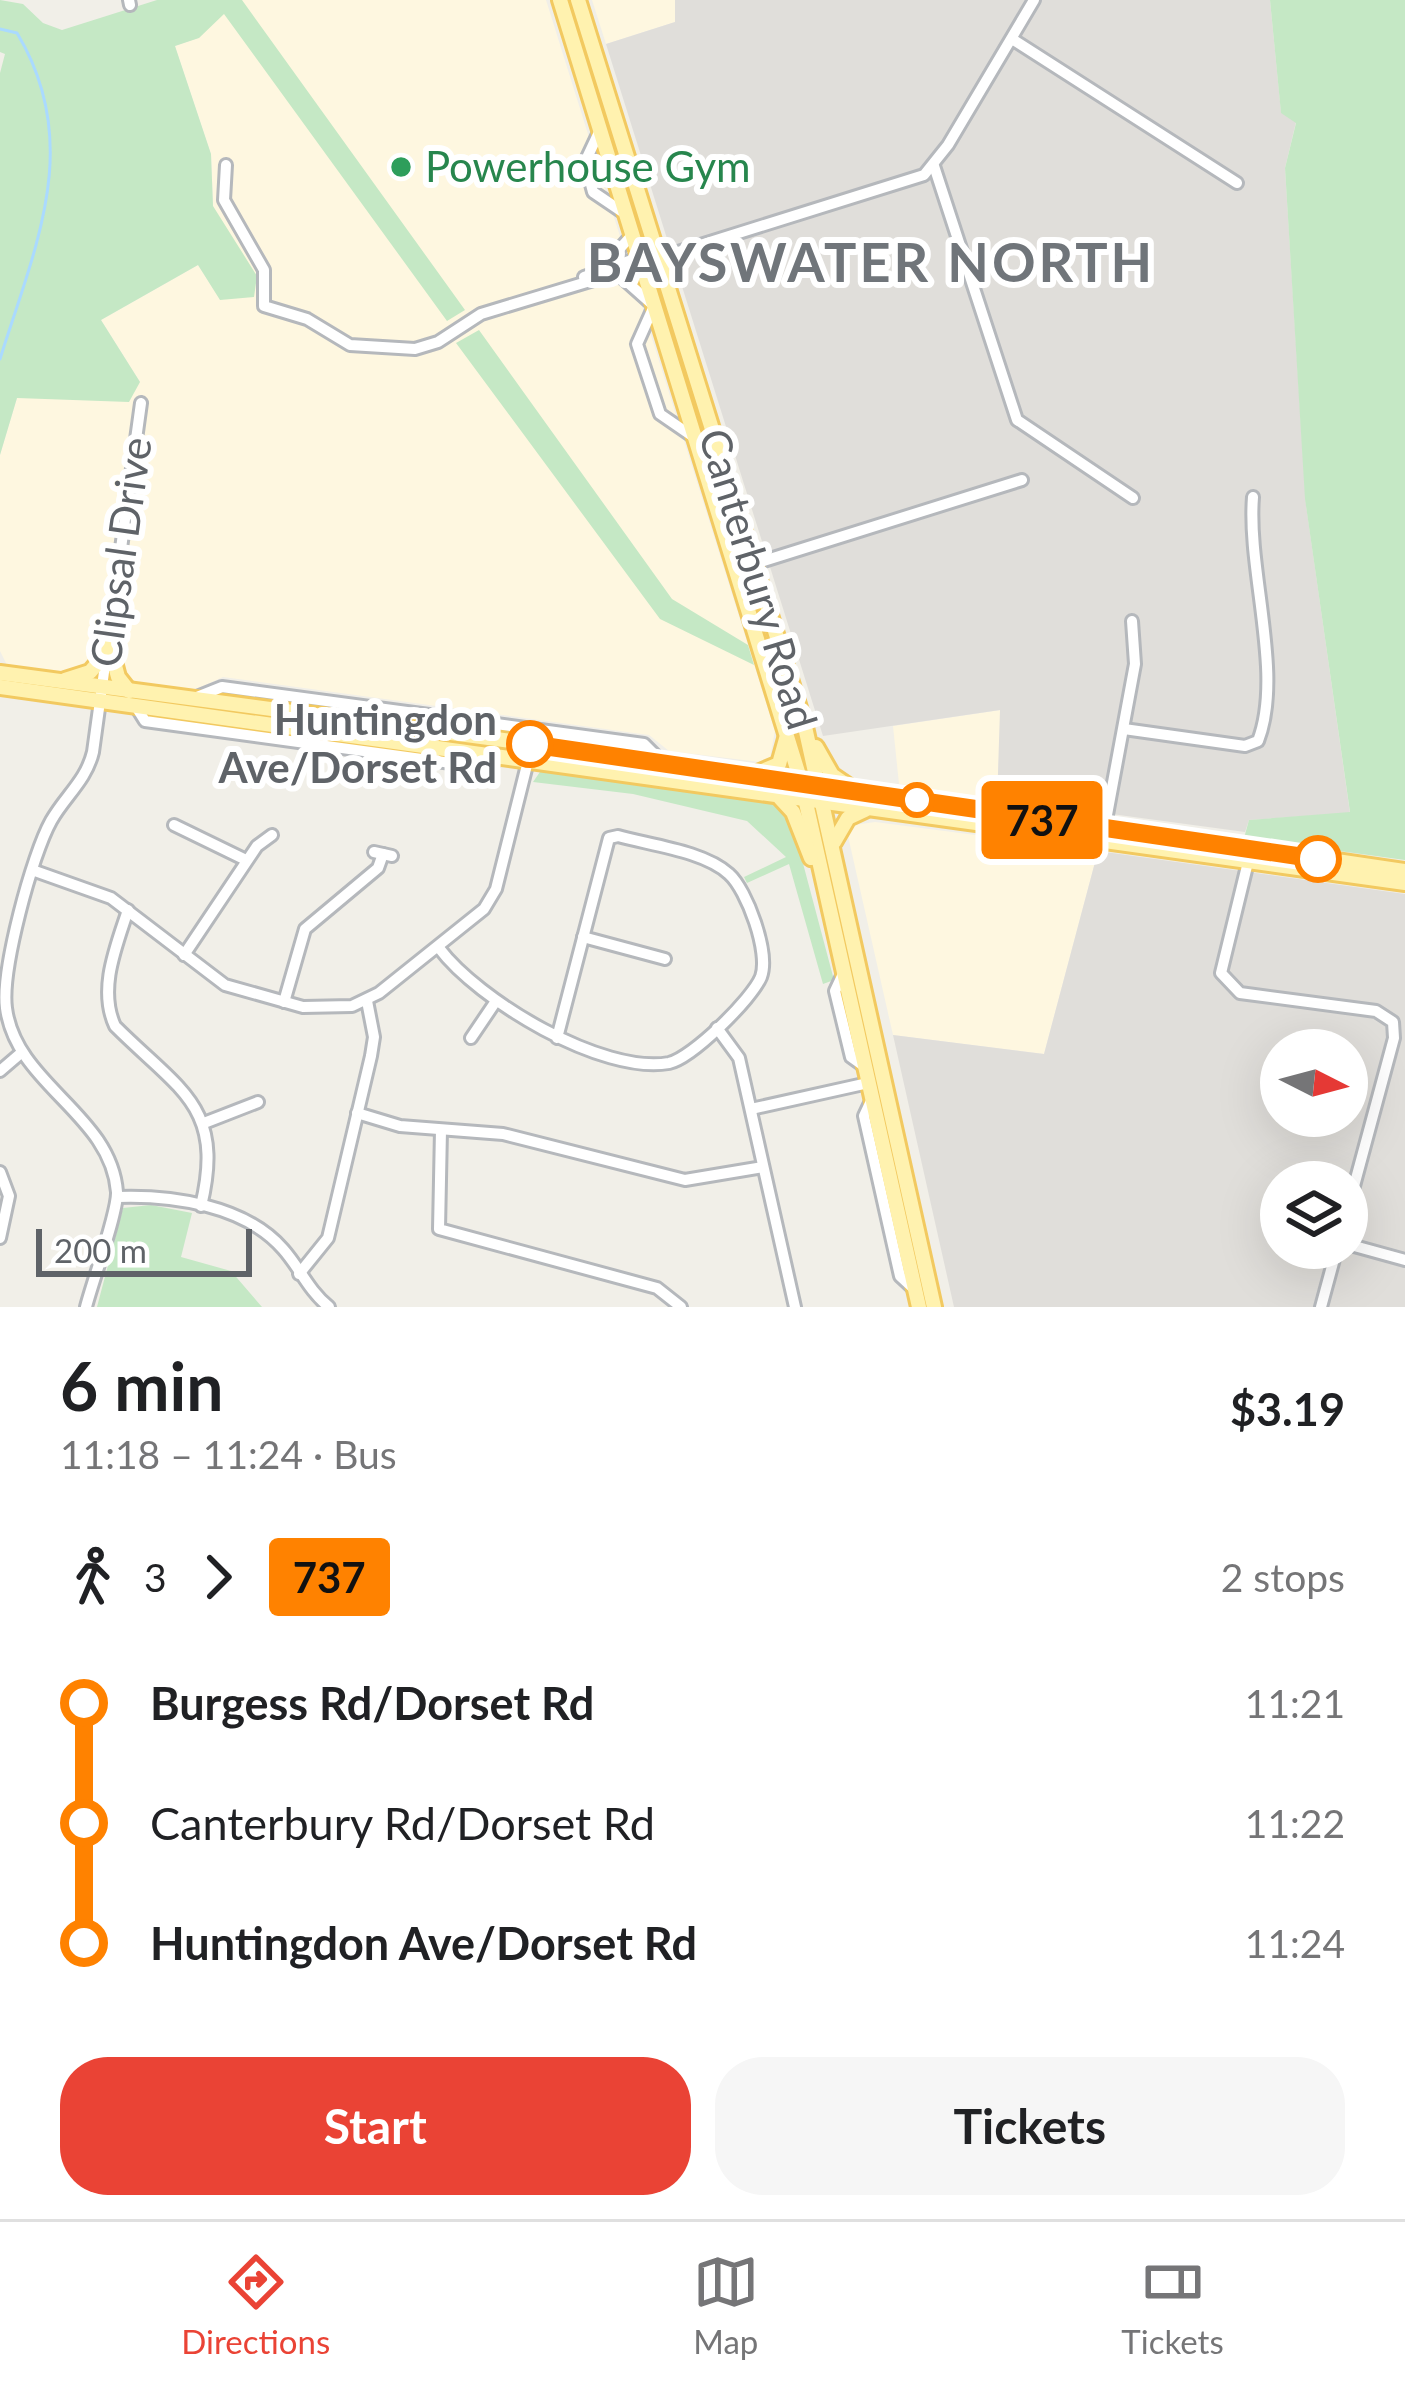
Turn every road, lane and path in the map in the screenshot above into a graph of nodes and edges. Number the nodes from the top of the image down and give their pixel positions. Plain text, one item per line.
1 (1034, 0) edge
2 (569, 2) edge
3 (1012, 39) junction
4 (602, 128) junction
5 (226, 165) dead end
6 (934, 166) junction
7 (1237, 183) dead end
8 (627, 215) junction
9 (632, 232) junction
10 (658, 258) junction
11 (641, 261) junction
12 (597, 271) junction
13 (616, 273) junction
14 (574, 283) junction
15 (654, 306) junction
16 (141, 403) dead end
17 (701, 449) junction
18 (715, 467) junction
19 (1022, 480) dead end
20 (1253, 497) dead end
21 (1133, 498) dead end
22 (754, 564) junction
23 (1132, 621) dead end
24 (108, 647) junction
25 (0, 673) edge
26 (60, 681) junction
27 (0, 687) edge
28 (101, 694) junction
29 (132, 698) junction
30 (194, 699) junction
31 (401, 712) junction
32 (805, 727) junction
33 (414, 728) junction
34 (1124, 728) junction
35 (787, 735) junction
36 (530, 752) junction
37 (661, 761) junction
38 (748, 776) junction
39 (802, 785) junction
40 (821, 787) junction
41 (856, 791) junction
42 (780, 798) junction
43 (806, 801) junction
44 (825, 804) junction
45 (865, 810) junction
46 (174, 826) dead end
47 (272, 835) dead end
48 (1104, 835) junction
49 (834, 842) junction
50 (383, 854) dead end
51 (1249, 855) junction
52 (246, 860) junction
53 (35, 871) junction
54 (1405, 871) edge
55 (1405, 883) edge
56 (829, 901) junction
57 (128, 910) junction
58 (583, 937) junction
59 (439, 948) junction
60 (184, 956) junction
61 (665, 959) dead end
62 (843, 973) junction
63 (496, 1000) junction
64 (367, 1001) junction
65 (284, 1002) junction
66 (717, 1028) junction
67 (471, 1038) dead end
68 (557, 1038) junction
69 (21, 1053) junction
70 (0, 1071) edge
71 (885, 1079) junction
72 (865, 1080) junction
73 (258, 1102) dead end
74 (751, 1109) junction
75 (357, 1113) junction
76 (204, 1123) junction
77 (442, 1130) junction
78 (1361, 1161) edge
79 (763, 1167) junction
80 (0, 1172) edge
81 (117, 1197) junction
82 (201, 1206) junction
83 (0, 1238) edge
84 (1368, 1250) edge
85 (1405, 1260) edge
86 (1331, 1269) edge
87 (299, 1274) junction
88 (910, 1293) junction
89 (927, 1306) edge
90 (86, 1307) edge
91 (329, 1307) edge
92 (681, 1307) edge
93 (795, 1307) edge
94 (1321, 1307) edge

1 - 3 street
2 - 4 main road, Canterbury Road
2 - 10 main road, Canterbury Road
3 - 6 street
3 - 7 street
4 - 8 main road, Canterbury Road
4 - 8 street
5 - 14 street
6 - 10 street
6 - 21 street
8 - 9 main road, Canterbury Road
9 - 11 main road, Canterbury Road
9 - 12 street
10 - 11 main road
10 - 18 main road, Canterbury Road
11 - 12 street
11 - 13 street
11 - 15 main road, Canterbury Road
12 - 14 street
13 - 14 street
13 - 15 street
15 - 17 main road, Canterbury Road
15 - 17 street
16 - 24 street, Clipsal Drive
17 - 18 main road, Canterbury Road
18 - 22 main road, Canterbury Road
18 - 35 main road, Canterbury Road
19 - 22 street
20 - 34 street
22 - 32 main road, Canterbury Road
23 - 34 street
24 - 26 main road
24 - 28 street, Clipsal Drive
24 - 29 main road
25 - 26 main road
26 - 28 main road
27 - 28 main road
28 - 29 main road
28 - 53 street, Clipsal Drive
29 - 30 main road
29 - 36 main road
30 - 31 street
30 - 33 main road
31 - 33 street
31 - 37 street
32 - 40 main road, Canterbury Road
32 - 41 main road
33 - 36 main road
34 - 48 street
35 - 38 main road
35 - 39 main road, Canterbury Road
36 - 37 main road
36 - 42 main road
36 - 59 street
37 - 38 main road
38 - 39 main road
39 - 40 main road
39 - 43 main road, Canterbury Road
40 - 41 main road
40 - 44 main road, Canterbury Road
41 - 48 main road
42 - 43 main road
42 - 56 main road
43 - 44 main road
43 - 56 main road, Canterbury Road
44 - 45 main road
44 - 49 main road, Canterbury Road
45 - 48 main road
45 - 49 main road
46 - 52 street
47 - 52 street
48 - 51 main road
49 - 71 main road, Canterbury Road
50 - 65 street
51 - 54 main road
51 - 55 main road
51 - 78 street
52 - 60 street
53 - 57 street
53 - 69 street, Clipsal Drive
56 - 62 main road, Canterbury Road
57 - 60 street
57 - 76 street
58 - 61 street
58 - 66 street
58 - 68 street
59 - 63 street
59 - 64 street
60 - 65 street
62 - 72 main road, Canterbury Road
62 - 72 street, Canterbury Road
63 - 67 street
63 - 68 street
64 - 65 street
64 - 75 street
66 - 68 street
66 - 74 street
69 - 70 street
69 - 81 street
71 - 72 main road
71 - 89 main road, Canterbury Road
72 - 74 street
72 - 88 main road, Canterbury Road
72 - 88 street, Canterbury Road
73 - 76 street
74 - 79 street
75 - 77 street
75 - 87 street
76 - 82 street
77 - 79 street
77 - 92 street
79 - 93 street
80 - 83 street
81 - 82 street
81 - 90 street
82 - 87 street
84 - 85 street
86 - 94 street
87 - 91 street
88 - 89 main road, Canterbury Road

